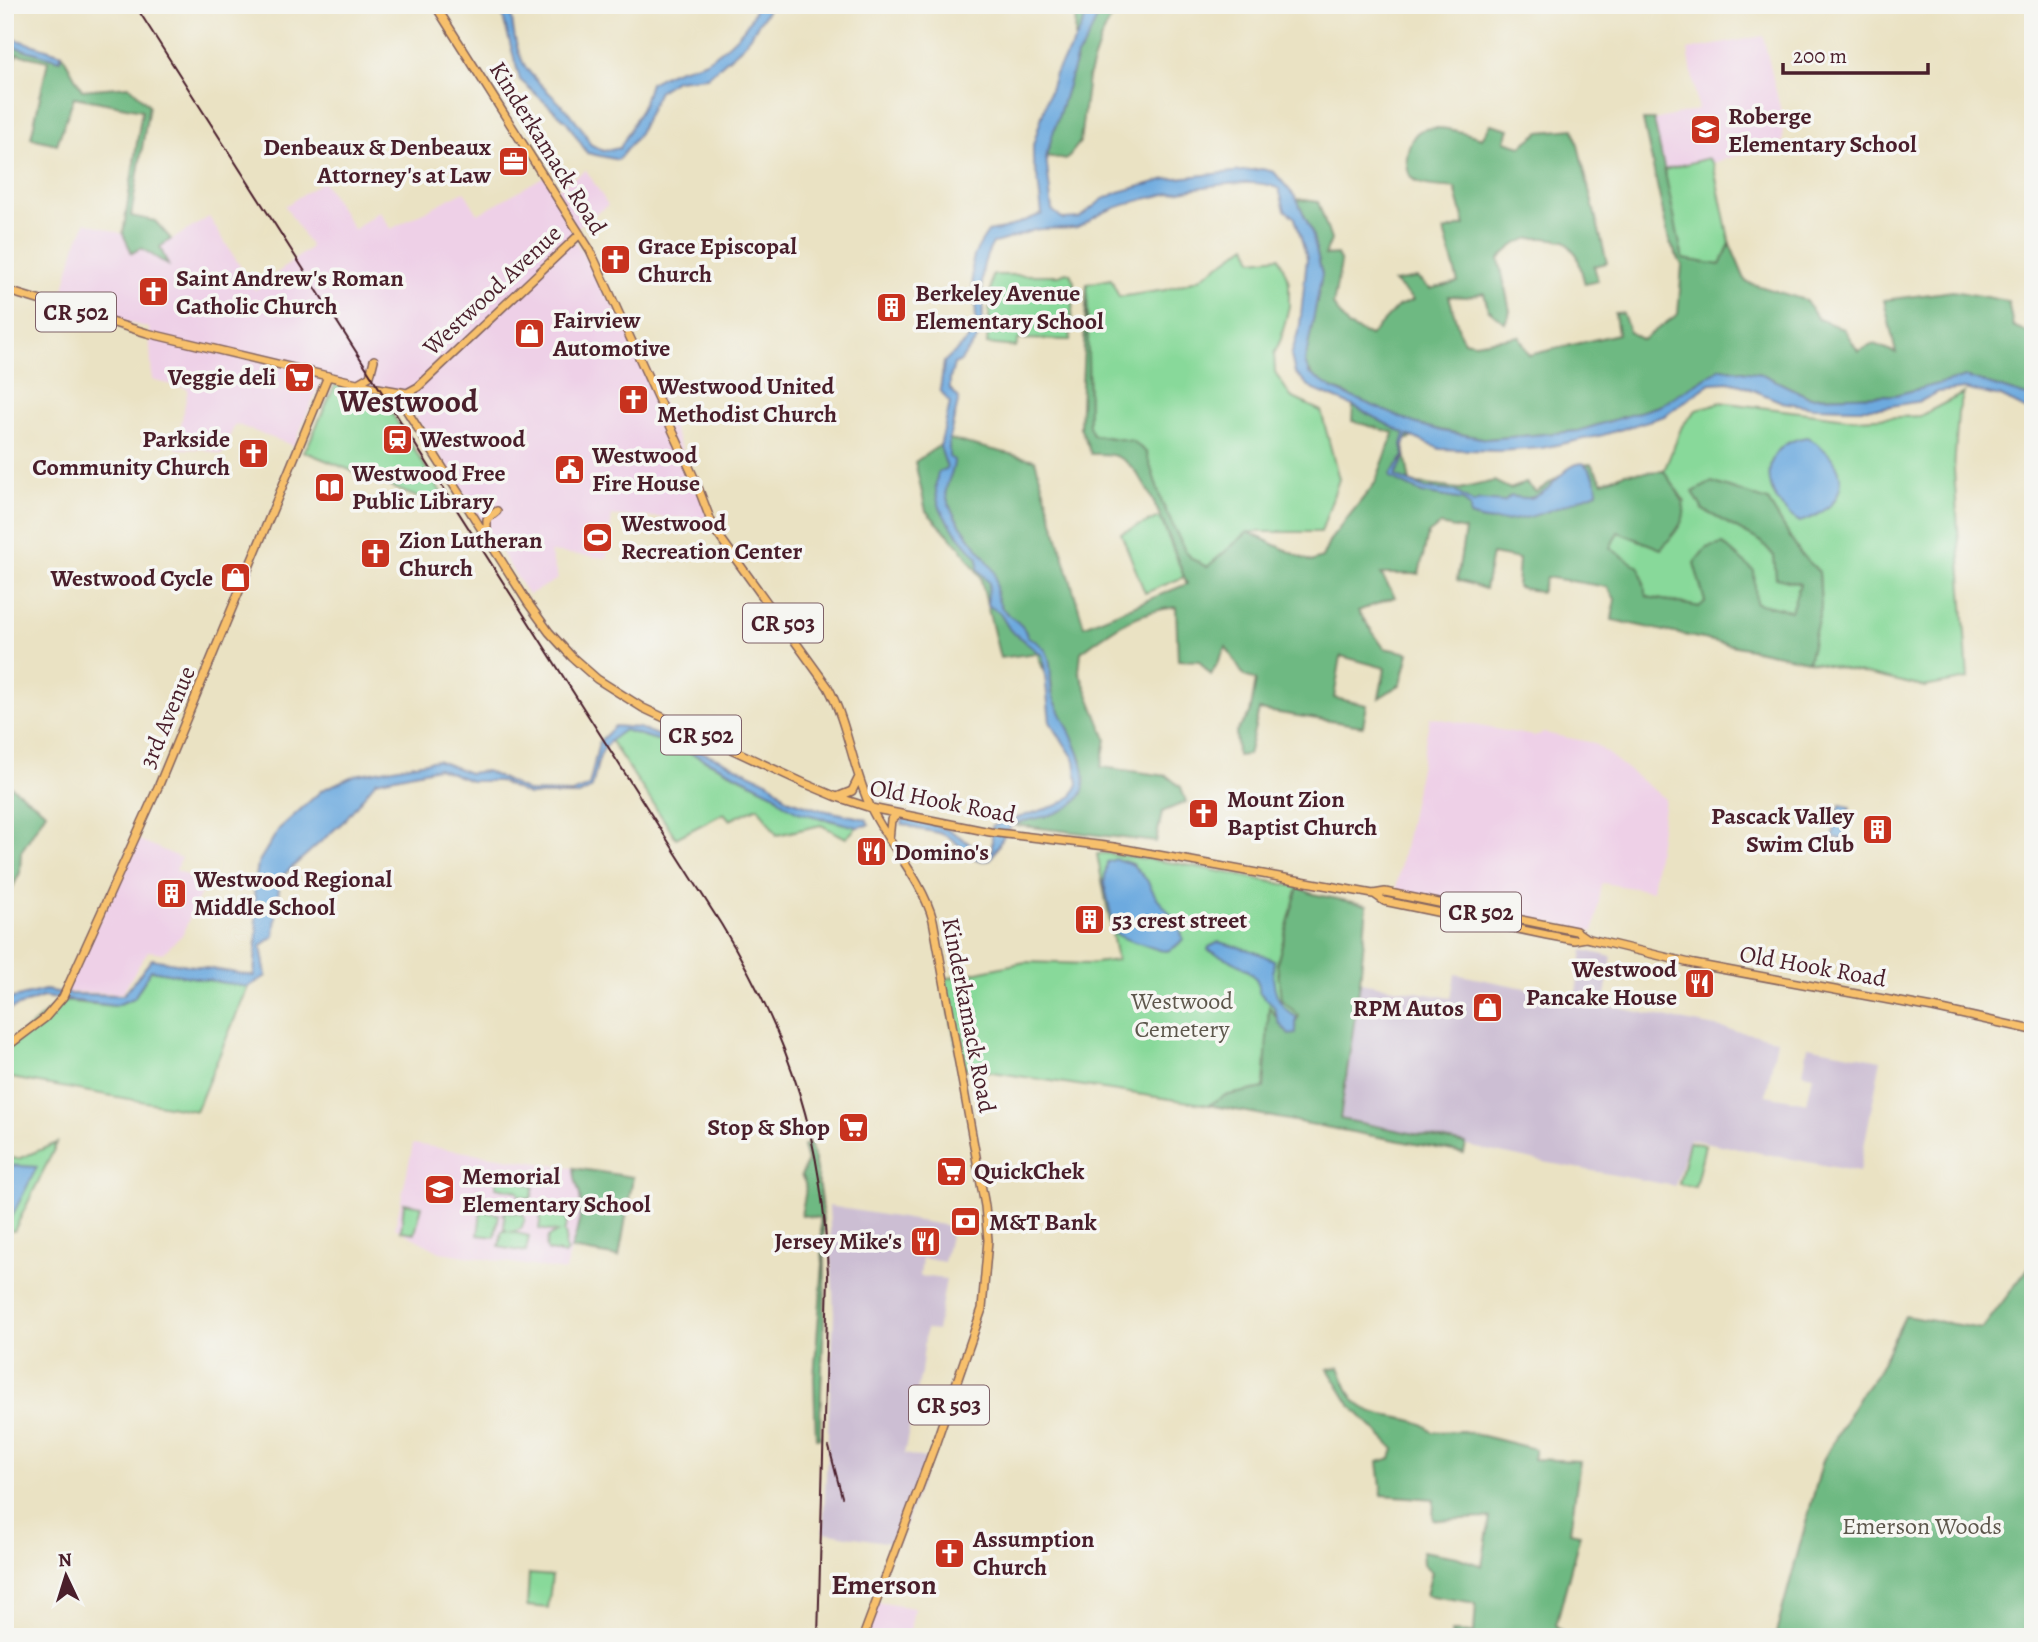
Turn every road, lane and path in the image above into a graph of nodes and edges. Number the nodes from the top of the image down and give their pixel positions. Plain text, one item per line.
1 (435, 5) edge
2 (580, 234) junction
3 (5, 290) edge
4 (374, 360) dead end
5 (328, 376) junction
6 (358, 383) junction
7 (395, 392) junction
8 (497, 511) dead end
9 (486, 537) junction
10 (858, 778) junction
11 (836, 797) junction
12 (871, 808) junction
13 (898, 814) junction
14 (889, 841) junction
15 (2033, 1030) edge
16 (5, 1048) edge
17 (863, 1637) edge

1 - 2 main road, Kinderkamack Road / CR 503
2 - 7 main road, Westwood Avenue
2 - 10 main road, Kinderkamack Road / CR 503
3 - 5 main road, CR 502
4 - 6 main road
5 - 6 main road, CR 502
5 - 16 main road, 3rd Avenue
6 - 7 main road, CR 502
7 - 9 main road, CR 502
8 - 9 main road
9 - 11 main road, Old Hook Road / CR 502
10 - 11 main road
10 - 12 main road, Kinderkamack Road / CR 503
11 - 12 main road, Old Hook Road / CR 502
12 - 13 main road, Old Hook Road / CR 502
12 - 14 main road, Kinderkamack Road / CR 503
13 - 14 main road
13 - 15 main road, Old Hook Road / CR 502
14 - 17 main road, Kinderkamack Road / CR 503

